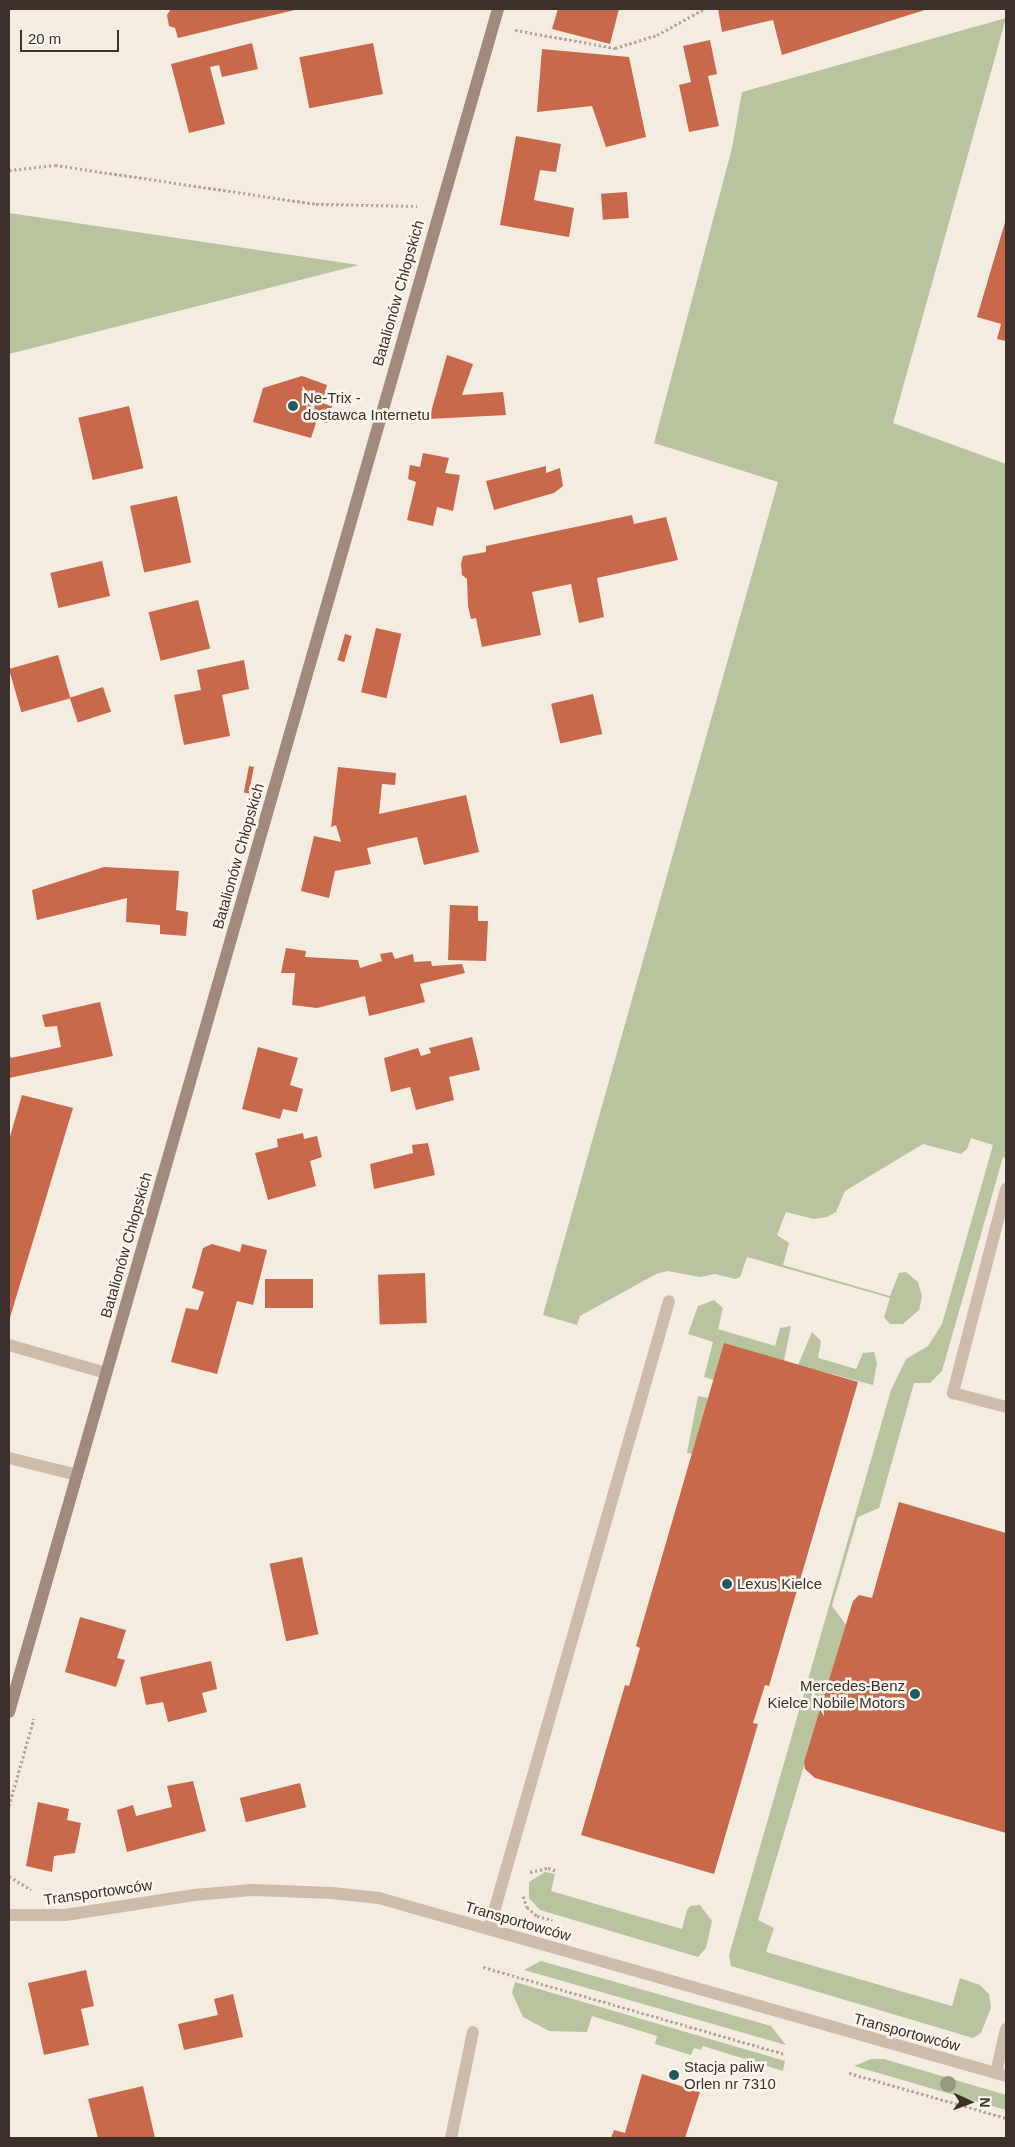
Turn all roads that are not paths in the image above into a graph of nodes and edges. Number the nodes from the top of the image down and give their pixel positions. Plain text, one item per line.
1 (498, 9) edge
2 (1006, 1189) edge
3 (670, 1301) dead end
4 (9, 1345) edge
5 (106, 1373) junction
6 (1006, 1407) edge
7 (9, 1458) edge
8 (77, 1475) junction
9 (9, 1712) edge
10 (9, 1914) edge
11 (489, 1929) junction
12 (1006, 2029) edge
13 (473, 2032) dead end
14 (1001, 2074) edge
15 (451, 2138) edge

1 - 5 street, Batalionów Chłopskich
2 - 6 street
3 - 11 street
4 - 5 street
5 - 8 street, Batalionów Chłopskich
7 - 8 street
8 - 9 street, Batalionów Chłopskich
10 - 11 street, Transportowców
11 - 14 street, Transportowców
12 - 14 street
13 - 15 street

